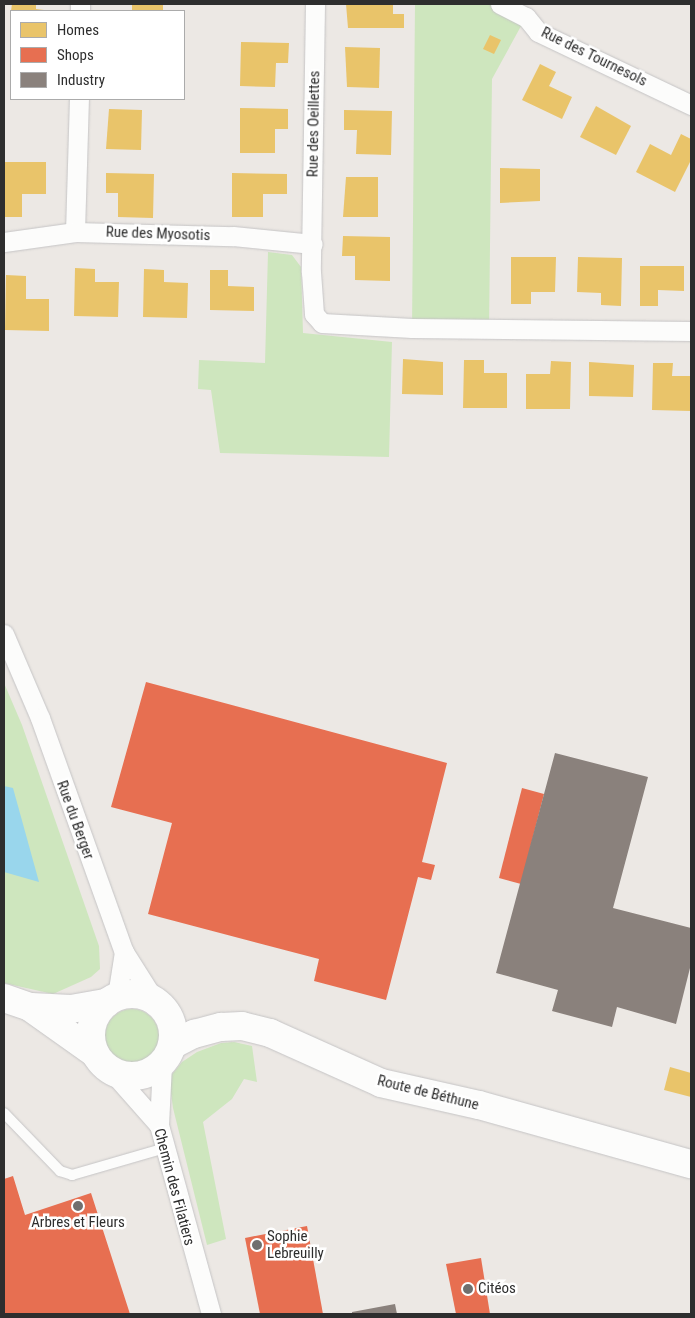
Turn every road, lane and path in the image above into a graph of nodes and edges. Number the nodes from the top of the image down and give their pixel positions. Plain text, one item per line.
1 (315, 4) edge
2 (500, 4) edge
3 (79, 100) edge
4 (691, 104) edge
5 (76, 232) junction
6 (4, 242) edge
7 (313, 244) junction
8 (691, 331) edge
9 (4, 634) edge
10 (124, 952) junction
11 (4, 998) edge
12 (111, 999) junction
13 (159, 1005) junction
14 (30, 1007) junction
15 (221, 1027) junction
16 (93, 1052) junction
17 (167, 1055) junction
18 (113, 1073) junction
19 (4, 1113) edge
20 (159, 1125) junction
21 (165, 1148) junction
22 (691, 1164) edge
23 (211, 1314) edge

1 - 7 street, Rue des Oeillettes
2 - 4 street, Rue des Tournesols
3 - 5 street
5 - 6 street, Rue des Myosotis
5 - 7 street, Rue des Myosotis
7 - 8 street, Rue des Oeillettes
9 - 10 street, Rue du Berger
10 - 12 street
10 - 13 street, Rue du Berger
11 - 14 main road
12 - 13 main road
12 - 14 main road
12 - 16 main road
13 - 15 main road
13 - 17 main road
14 - 16 main road
15 - 17 main road, Route de Béthune
15 - 22 main road, Route de Béthune
16 - 18 main road
17 - 18 main road
17 - 20 street
18 - 20 street, Chemin des Filatiers
19 - 21 lane
20 - 21 street, Chemin des Filatiers
21 - 23 street, Chemin des Filatiers

